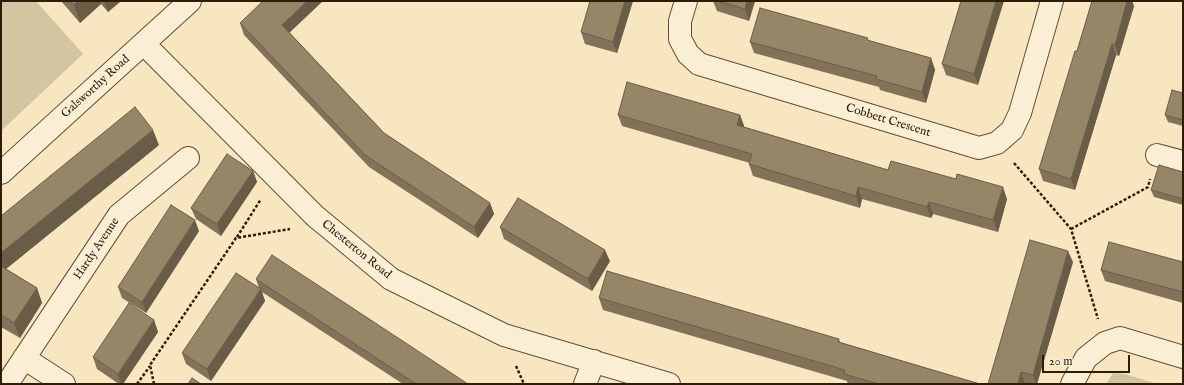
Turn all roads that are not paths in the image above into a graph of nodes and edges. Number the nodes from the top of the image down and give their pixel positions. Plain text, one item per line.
1 (190, 1) edge
2 (686, 1) edge
3 (1052, 1) edge
4 (144, 44) junction
5 (1157, 155) road end
6 (188, 158) dead end
7 (1183, 162) edge
8 (1, 172) edge
9 (1183, 357) edge
10 (24, 358) junction
11 (594, 361) junction
12 (6, 384) edge
13 (64, 384) edge
14 (585, 384) edge
15 (669, 384) edge
16 (1072, 384) edge

1 - 4 street, Galsworthy Road
2 - 3 street, Cobbett Crescent
4 - 8 street, Galsworthy Road
4 - 11 street, Chesterton Road
5 - 7 street
6 - 10 street, Hardy Avenue
9 - 16 street
10 - 12 street, Hardy Avenue
10 - 13 street
11 - 14 street
11 - 15 street, Chesterton Road

